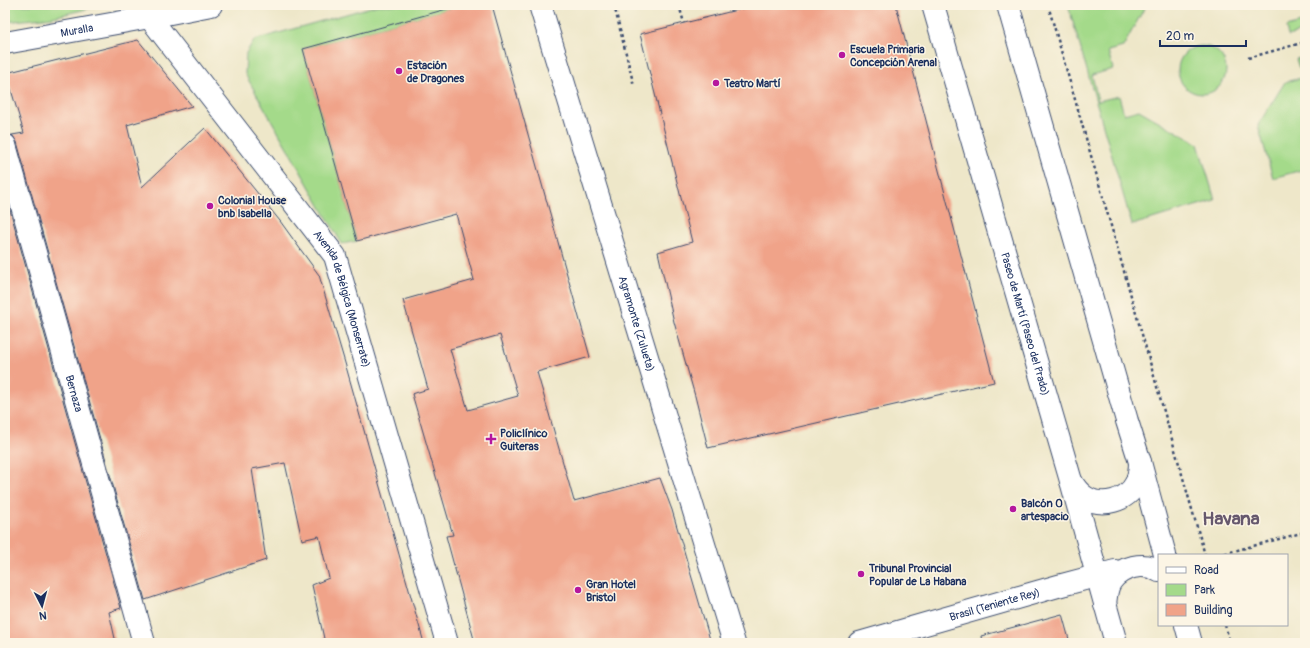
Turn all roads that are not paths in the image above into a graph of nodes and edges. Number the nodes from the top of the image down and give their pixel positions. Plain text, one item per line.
1 (211, 5) edge
2 (540, 5) edge
3 (933, 5) edge
4 (1008, 5) edge
5 (145, 11) edge
6 (5, 43) edge
7 (5, 145) edge
8 (1140, 462) junction
9 (1071, 481) junction
10 (1165, 554) edge
11 (1131, 567) junction
12 (1158, 571) edge
13 (1096, 576) junction
14 (1105, 605) junction
15 (1186, 626) edge
16 (144, 643) edge
17 (447, 643) edge
18 (734, 643) edge
19 (859, 643) edge
20 (1116, 643) edge
21 (1191, 643) edge

1 - 5 main road, Muralla
2 - 18 main road, Agramonte (Zulueta)
3 - 9 main road, Paseo de Martí (Paseo del Prado)
4 - 8 main road
5 - 6 main road, Muralla
5 - 17 main road, Avenida de Bélgica (Monserrate)
7 - 16 main road, Bernaza
8 - 9 main road
8 - 10 main road
9 - 13 main road, Paseo de Martí (Paseo del Prado)
11 - 12 main road, Brasil (Teniente Rey)
11 - 13 main road, Brasil (Teniente Rey)
11 - 14 main road
13 - 14 main road, Paseo de Martí (Paseo del Prado)
13 - 19 main road, Brasil (Teniente Rey)
14 - 20 main road, Paseo de Martí (Paseo del Prado)
15 - 21 main road

